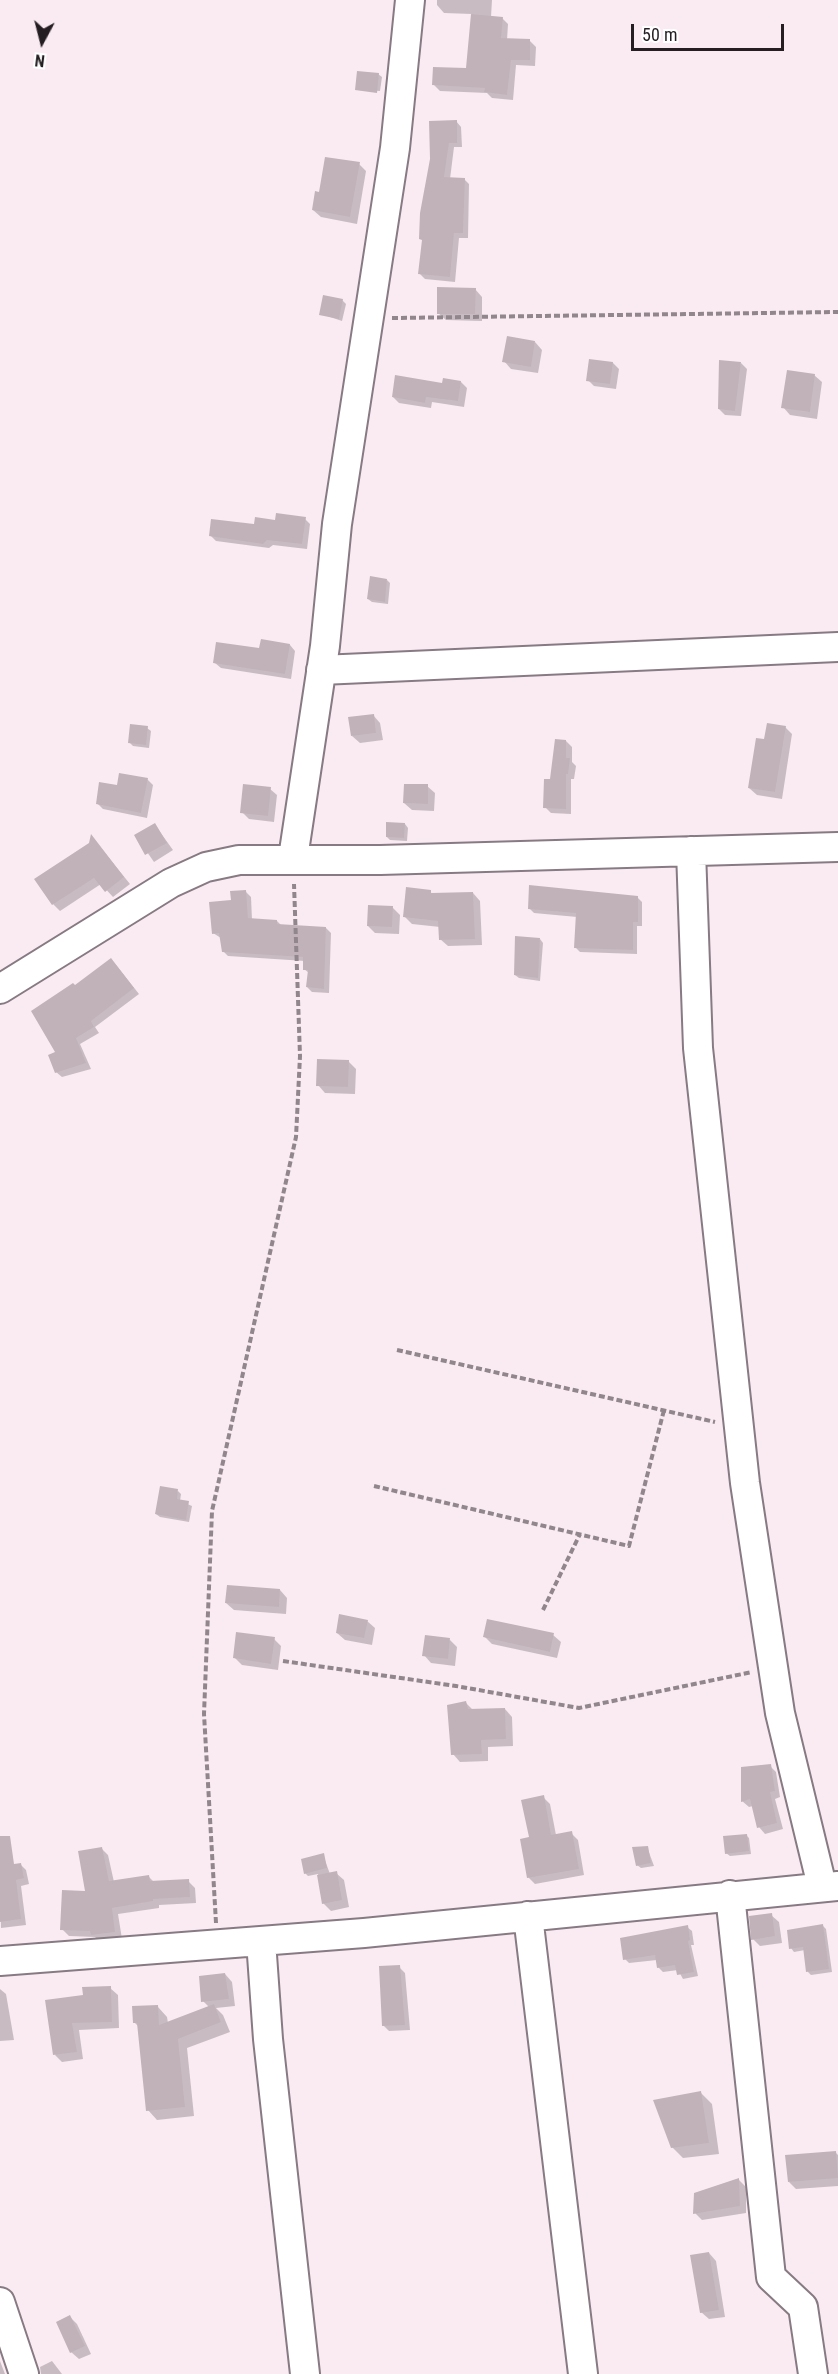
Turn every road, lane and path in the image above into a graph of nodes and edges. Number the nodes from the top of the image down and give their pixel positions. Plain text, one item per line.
1 (410, 0) edge
2 (838, 312) edge
3 (369, 318) junction
4 (838, 647) edge
5 (321, 670) junction
6 (838, 847) edge
7 (691, 851) junction
8 (293, 858) junction
9 (0, 989) edge
10 (397, 1350) dead end
11 (664, 1410) junction
12 (739, 1427) junction
13 (374, 1486) dead end
14 (580, 1534) junction
15 (543, 1610) dead end
16 (283, 1661) dead end
17 (773, 1667) junction
18 (830, 1886) edge
19 (730, 1895) junction
20 (528, 1916) junction
21 (261, 1941) junction
22 (217, 1944) junction
23 (0, 1961) edge
24 (0, 2301) edge
25 (24, 2374) edge
26 (305, 2374) edge
27 (583, 2374) edge
28 (813, 2374) edge

1 - 3 street
2 - 3 path
3 - 5 street
4 - 5 street
5 - 8 street
6 - 7 street
7 - 8 street
7 - 12 street
8 - 9 street
8 - 22 path
10 - 11 path
11 - 12 path
11 - 14 path
12 - 17 street
13 - 14 path
14 - 15 path
16 - 17 path
17 - 18 street
18 - 19 street
19 - 20 street
19 - 28 street
20 - 21 street
20 - 27 street
21 - 22 street
21 - 26 street
22 - 23 street
24 - 25 street

